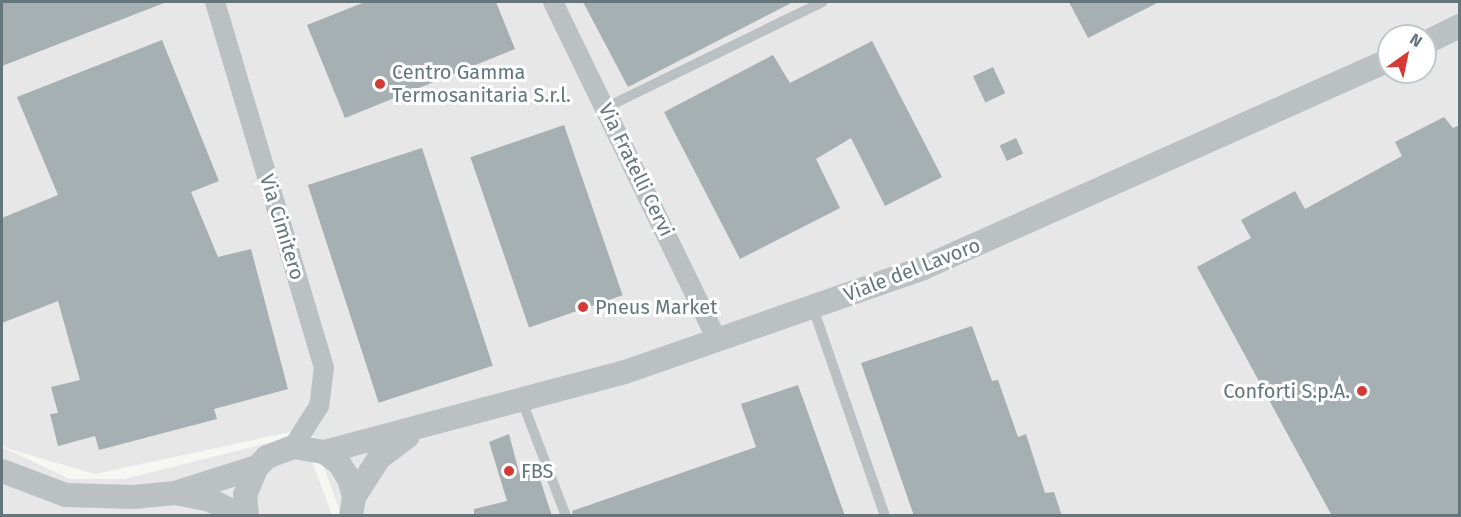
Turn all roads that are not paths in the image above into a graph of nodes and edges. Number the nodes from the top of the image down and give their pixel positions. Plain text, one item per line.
1 (215, 2) edge
2 (553, 2) edge
3 (822, 2) edge
4 (1460, 26) edge
5 (1437, 37) edge
6 (1377, 65) edge
7 (605, 108) junction
8 (813, 308) junction
9 (717, 339) junction
10 (522, 401) junction
11 (415, 431) junction
12 (293, 447) junction
13 (324, 452) junction
14 (257, 467) junction
15 (2, 471) edge
16 (175, 493) junction
17 (353, 506) edge
18 (242, 516) edge
19 (248, 516) edge
20 (566, 516) edge
21 (885, 516) edge

1 - 12 street, Via Cimitero
2 - 7 street, Via Fratelli Cervi
3 - 7 lane
4 - 5 street
6 - 8 street, Viale del Lavoro
7 - 9 street, Via Fratelli Cervi
8 - 9 street, Viale del Lavoro
8 - 21 lane
9 - 10 street, Viale del Lavoro
10 - 11 street, Viale del Lavoro
10 - 20 lane
11 - 13 street, Viale del Lavoro
11 - 17 street, Viale del Lavoro
12 - 13 street, Viale del Lavoro
12 - 14 street
13 - 17 street, Viale del Lavoro
14 - 16 street
14 - 19 street
15 - 16 street
16 - 18 street

